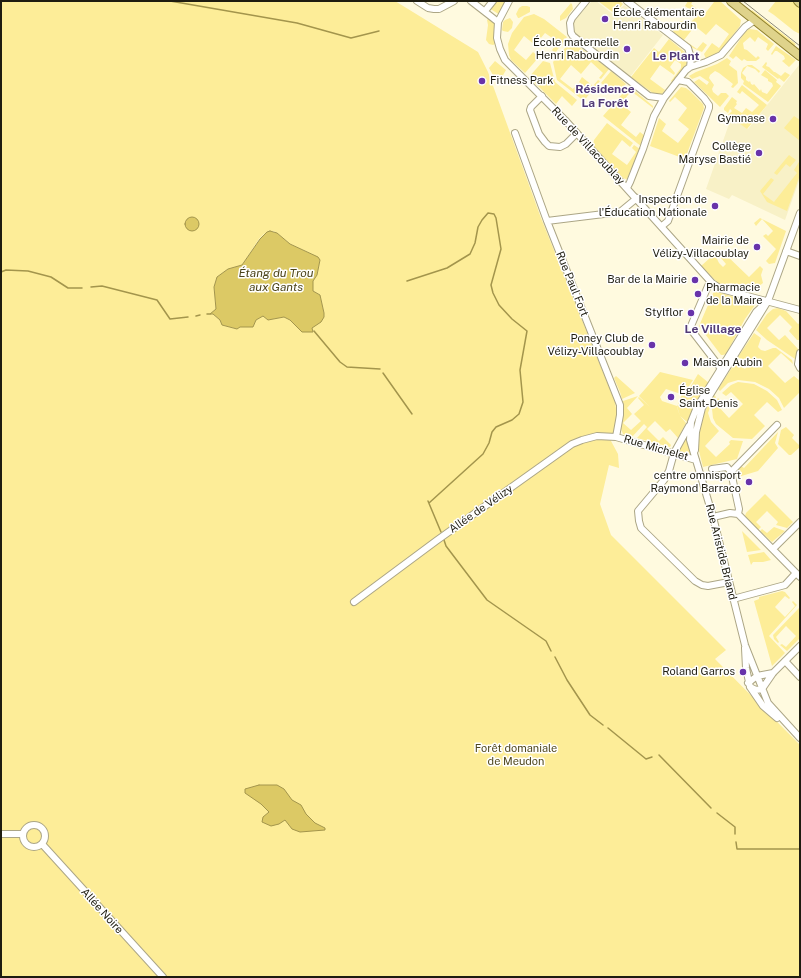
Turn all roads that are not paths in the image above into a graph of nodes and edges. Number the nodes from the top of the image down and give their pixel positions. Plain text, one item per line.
1 (417, 1) edge
2 (454, 1) edge
3 (471, 1) edge
4 (493, 1) edge
5 (509, 1) edge
6 (627, 1) edge
7 (731, 1) edge
8 (582, 2) edge
9 (485, 11) junction
10 (755, 20) junction
11 (498, 22) junction
12 (800, 56) edge
13 (690, 67) junction
14 (678, 80) junction
15 (542, 96) junction
16 (664, 98) junction
17 (515, 133) dead end
18 (577, 133) junction
19 (627, 188) junction
20 (637, 198) junction
21 (800, 213) edge
22 (547, 222) junction
23 (662, 226) junction
24 (798, 226) edge
25 (786, 251) junction
26 (800, 256) edge
27 (712, 283) junction
28 (768, 301) junction
29 (800, 310) edge
30 (800, 353) edge
31 (800, 368) edge
32 (723, 370) junction
33 (691, 422) junction
34 (777, 425) dead end
35 (616, 436) junction
36 (674, 453) junction
37 (696, 460) junction
38 (712, 469) dead end
39 (731, 472) junction
40 (738, 514) junction
41 (713, 517) junction
42 (800, 522) edge
43 (773, 550) junction
44 (798, 575) edge
45 (729, 582) junction
46 (733, 599) junction
47 (354, 602) dead end
48 (745, 645) junction
49 (800, 646) edge
50 (785, 661) junction
51 (773, 673) junction
52 (757, 676) junction
53 (800, 677) edge
54 (749, 685) junction
55 (762, 689) junction
56 (785, 723) junction
57 (799, 734) edge
58 (1, 834) edge
59 (23, 834) junction
60 (42, 844) junction
61 (163, 977) edge

1 - 2 street
3 - 9 street
4 - 9 street
5 - 11 street
6 - 13 street
7 - 10 main road
8 - 16 street
9 - 11 street
10 - 12 main road
10 - 13 street
11 - 15 street, Rue de Villacoublay
13 - 14 street
14 - 16 street
14 - 23 street
15 - 18 street, Rue de Villacoublay
15 - 18 street
16 - 19 street
17 - 22 street, Rue Paul Fort
18 - 19 street, Rue de Villacoublay
19 - 20 street, Rue de Villacoublay
20 - 22 street
20 - 23 street, Rue de Villacoublay
21 - 24 street
22 - 35 street, Rue Paul Fort
23 - 27 street, Rue de Villacoublay
24 - 25 street
25 - 26 street
25 - 28 street
27 - 28 street, Rue de Villacoublay
27 - 32 street
28 - 29 street, Rue de Villacoublay
28 - 32 street, Rue Aristide Briand
30 - 31 street
32 - 33 street, Rue Aristide Briand
32 - 37 street, Rue Aristide Briand
33 - 36 street
33 - 37 street, Rue Aristide Briand
34 - 39 street
35 - 36 street, Rue Michelet
35 - 47 street, Allée de Vélizy
36 - 37 street, Rue Michelet
36 - 45 street
37 - 41 street, Rue Aristide Briand
38 - 39 street
39 - 40 street
40 - 41 street
40 - 43 street
41 - 45 street, Rue Aristide Briand
42 - 43 street
43 - 44 street
44 - 46 street
45 - 46 street, Rue Aristide Briand
46 - 48 street, Rue Aristide Briand
48 - 52 street, Rue Aristide Briand
48 - 54 street, Rue Aristide Briand
49 - 50 street
50 - 51 street
50 - 53 street
51 - 52 street
51 - 55 street
52 - 54 street
52 - 55 street, Rue Aristide Briand
54 - 55 street
54 - 56 street
55 - 56 street, Rue Aristide Briand
56 - 57 street
58 - 59 street
59 - 60 street
59 - 60 street
60 - 61 street, Allée Noire

